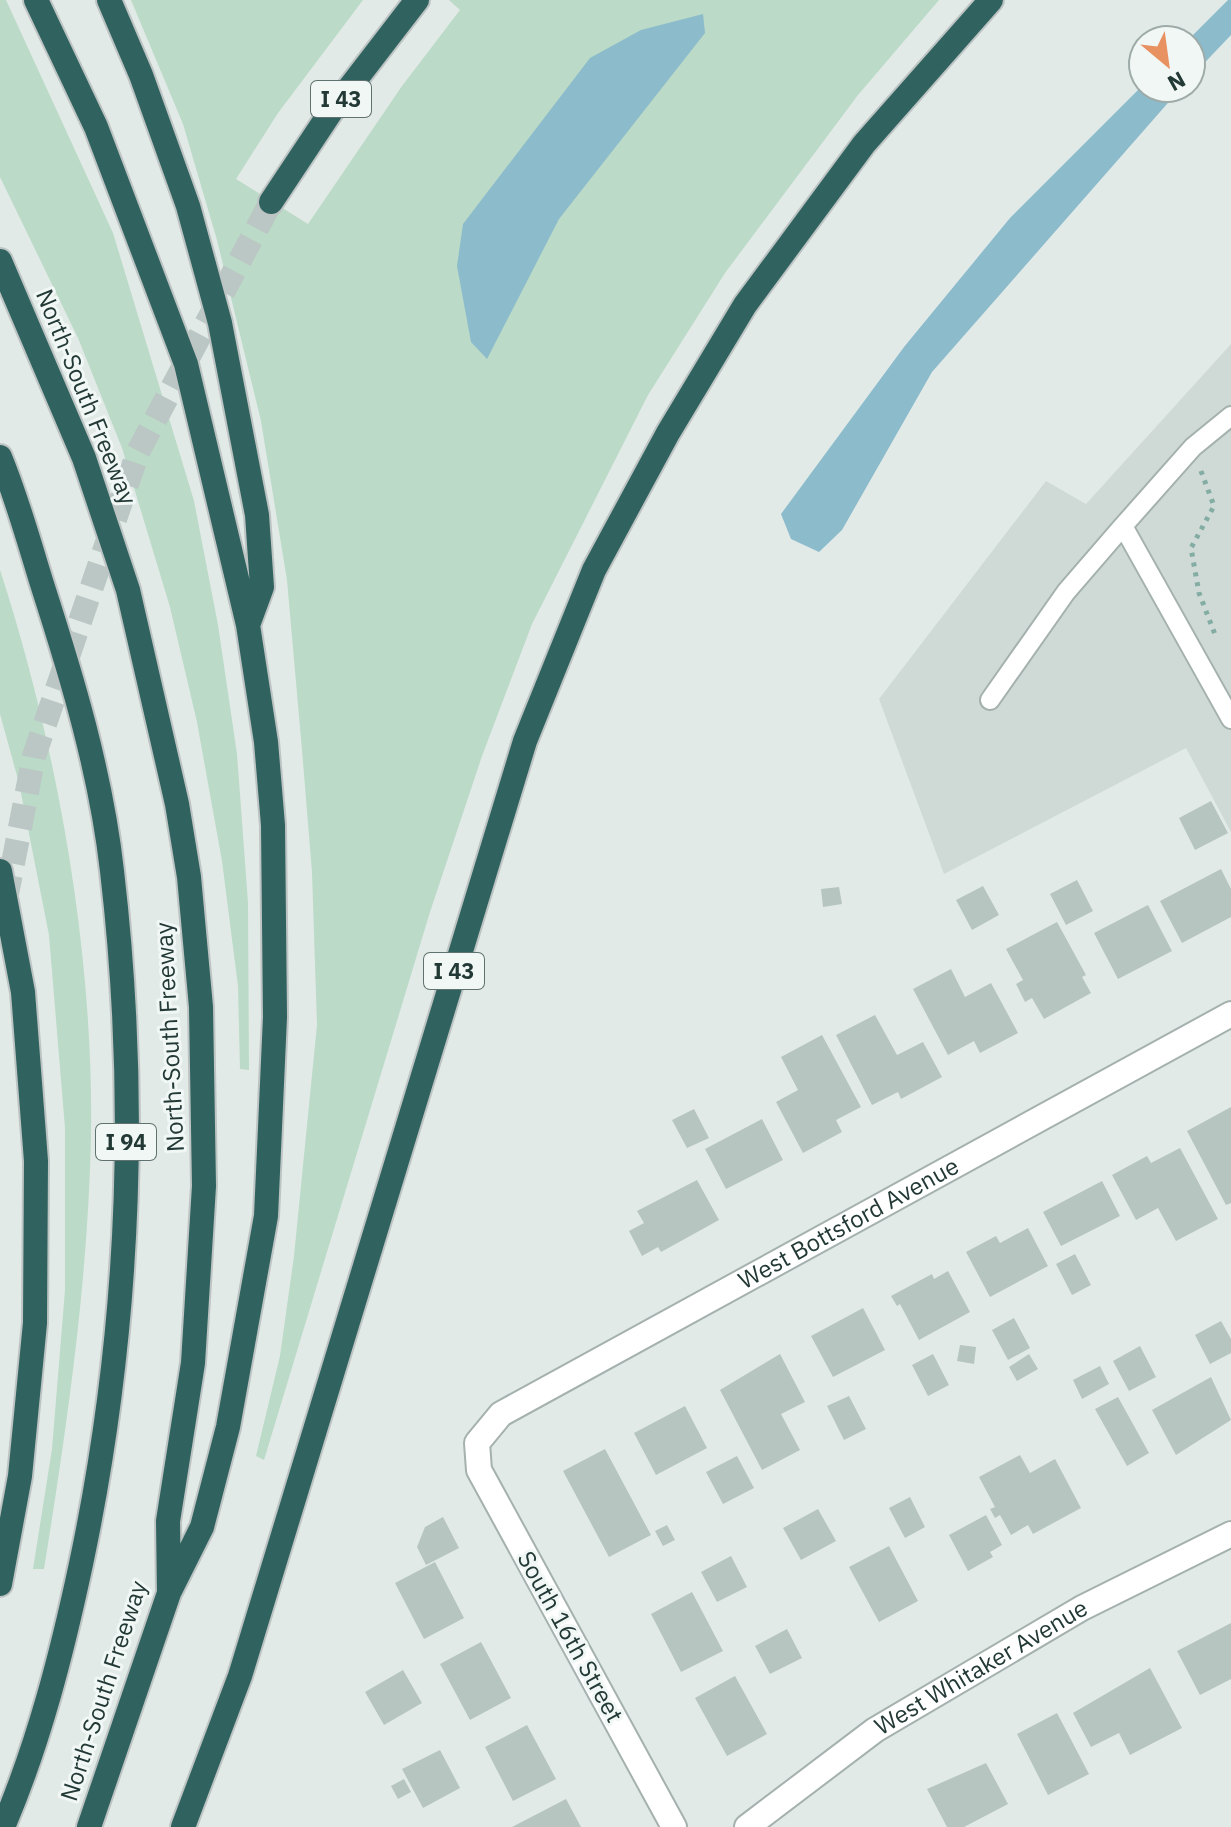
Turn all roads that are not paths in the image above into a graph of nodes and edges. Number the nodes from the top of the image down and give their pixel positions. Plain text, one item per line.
1 (36, 0) edge
2 (109, 0) edge
3 (417, 0) edge
4 (991, 0) edge
5 (271, 202) tunnel mouth
6 (0, 261) edge
7 (1231, 416) edge
8 (0, 457) edge
9 (1123, 526) junction
10 (248, 625) junction
11 (990, 700) dead end
12 (1231, 719) edge
13 (0, 871) edge
14 (1231, 1014) edge
15 (477, 1443) joint
16 (1231, 1534) edge
17 (0, 1584) edge
18 (169, 1593) junction
19 (3, 1827) edge
20 (89, 1827) edge
21 (183, 1827) edge
22 (674, 1827) edge
23 (747, 1827) edge

1 - 10 highway
2 - 10 highway
3 - 5 highway, I 43
4 - 21 highway, I 43
6 - 18 highway, North-South Freeway
7 - 9 lane
8 - 19 highway, North-South Freeway / I 94
9 - 11 lane
9 - 12 lane
10 - 18 highway
13 - 17 highway
14 - 15 street, West Bottsford Avenue
15 - 22 street, South 16th Street
16 - 23 street, West Whitaker Avenue
18 - 20 highway, North-South Freeway

